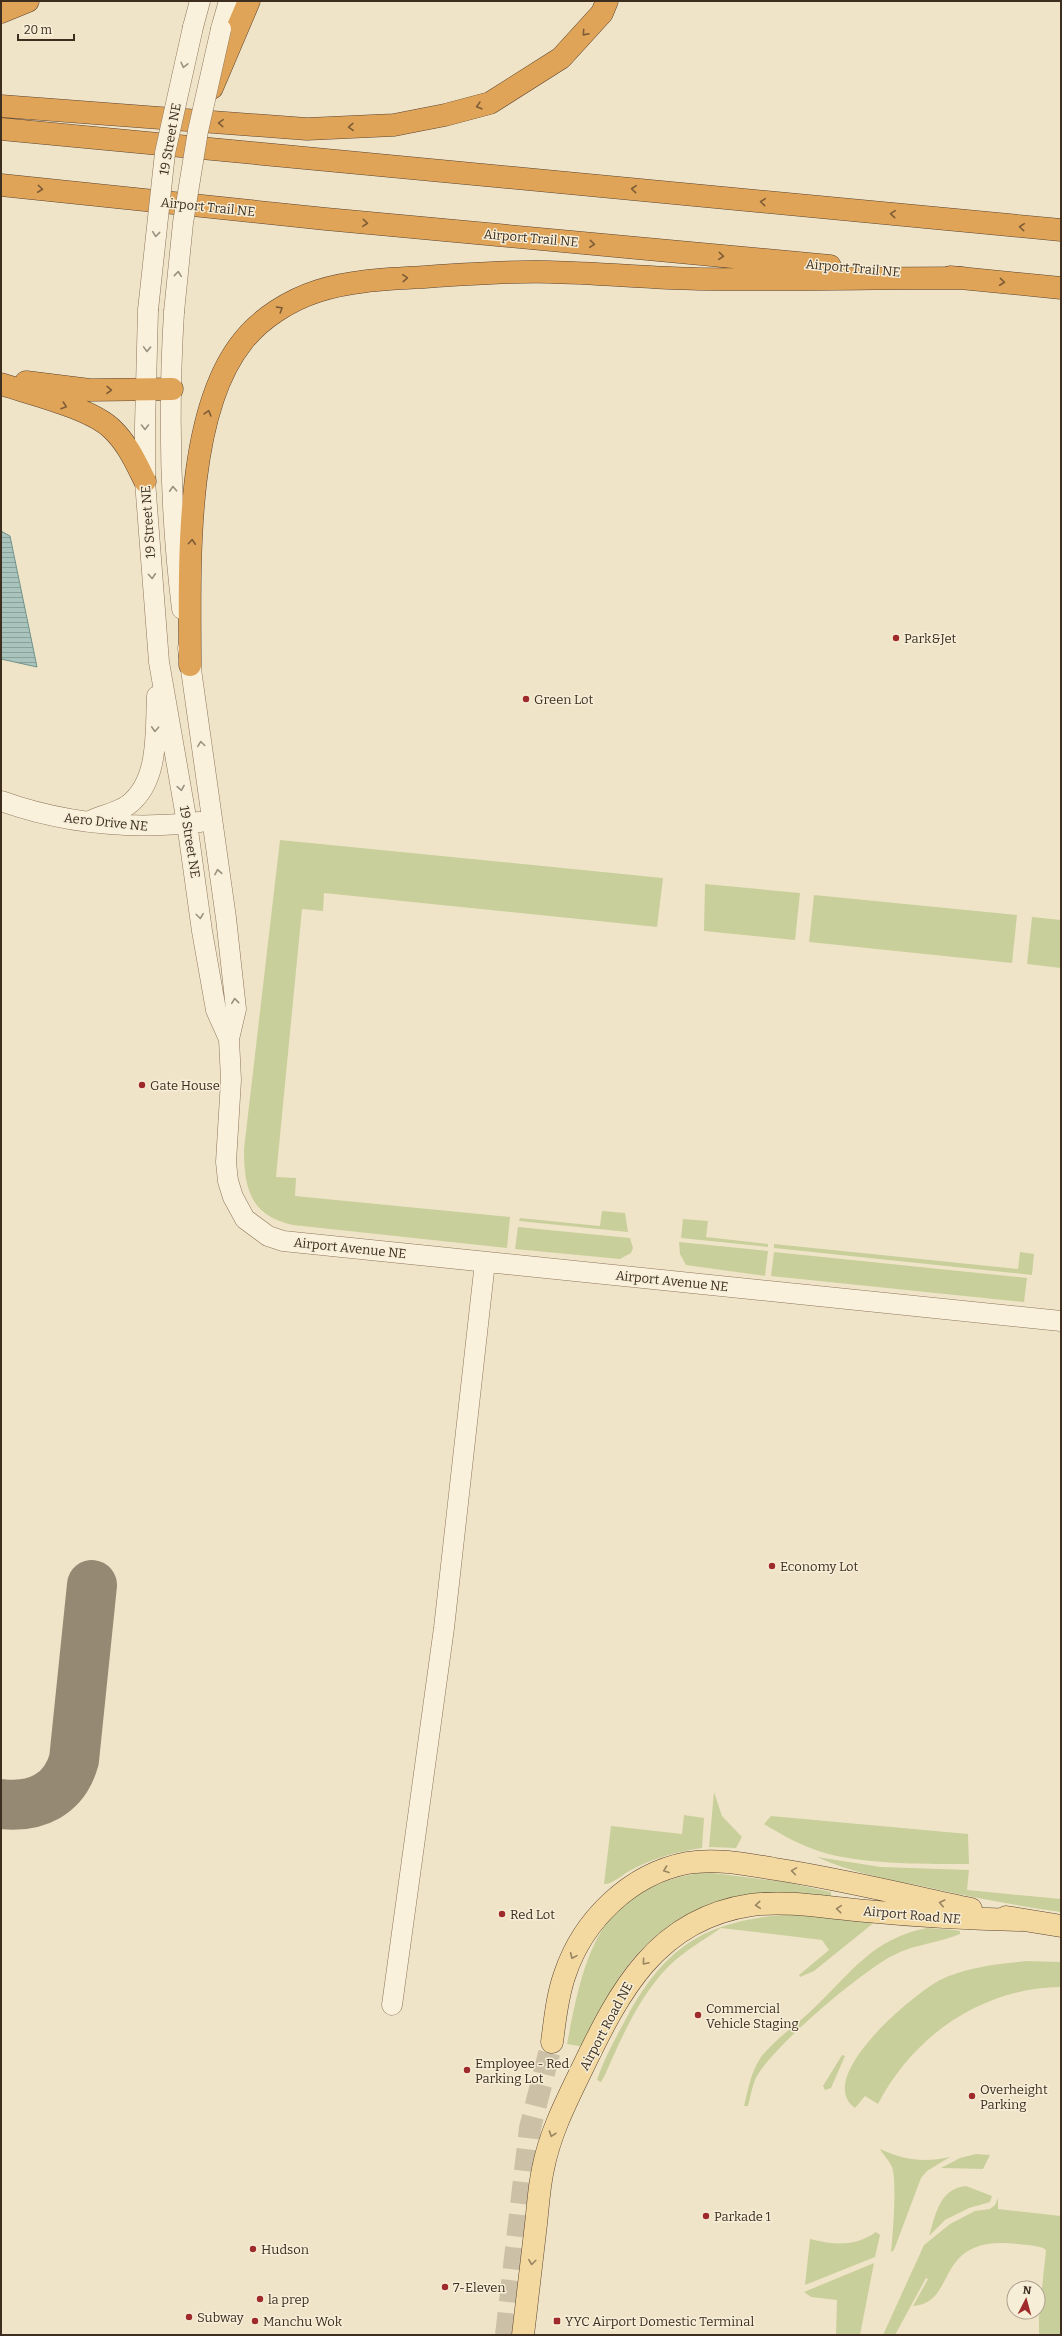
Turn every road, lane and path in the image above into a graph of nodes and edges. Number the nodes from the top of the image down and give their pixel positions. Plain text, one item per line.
1 (28, 1) edge
2 (200, 1) edge
3 (229, 1) edge
4 (249, 1) edge
5 (607, 1) edge
6 (1, 12) edge
7 (229, 30) junction
8 (1, 106) edge
9 (202, 111) joint
10 (1, 129) edge
11 (1, 185) edge
12 (1061, 230) edge
13 (963, 278) junction
14 (1061, 288) edge
15 (1, 379) edge
16 (1, 384) edge
17 (145, 388) junction
18 (172, 388) junction
19 (145, 481) junction
20 (158, 662) junction
21 (190, 665) junction
22 (1, 801) edge
23 (212, 820) junction
24 (87, 822) junction
25 (187, 824) junction
26 (229, 1039) junction
27 (283, 1241) joint
28 (485, 1262) junction
29 (1061, 1321) edge
30 (1021, 1920) junction
31 (1061, 1926) edge
32 (392, 2005) dead end
33 (552, 2042) tunnel mouth
34 (523, 2335) edge

1 - 6 highway
2 -> 17 street, 19 Street NE, bridge
3 - 7 street
4 - 7 highway
5 -> 8 highway
7 - 9 highway, bridge
18 -> 9 street, 19 Street NE, bridge
12 -> 10 highway
11 -> 13 highway, Airport Trail NE
13 -> 14 highway, Airport Trail NE
21 -> 13 highway
15 -> 17 highway
16 -> 19 highway
17 - 18 highway
17 -> 19 street, 19 Street NE
21 -> 18 street, 19 Street NE
19 -> 20 street, 19 Street NE
20 -> 24 street
20 -> 25 street, 19 Street NE
23 -> 21 street, 19 Street NE
22 - 24 street, Aero Drive NE
23 - 25 street, Aero Drive NE
26 -> 23 street, 19 Street NE
24 - 25 street, Aero Drive NE
25 -> 26 street, 19 Street NE
26 - 27 street, 19 Street NE
27 - 28 street, Airport Avenue NE
28 - 29 street, Airport Avenue NE
28 - 32 street
30 - 31 main road, Airport Road NE
30 -> 33 main road, Airport Road NE
30 -> 34 main road, Airport Road NE

